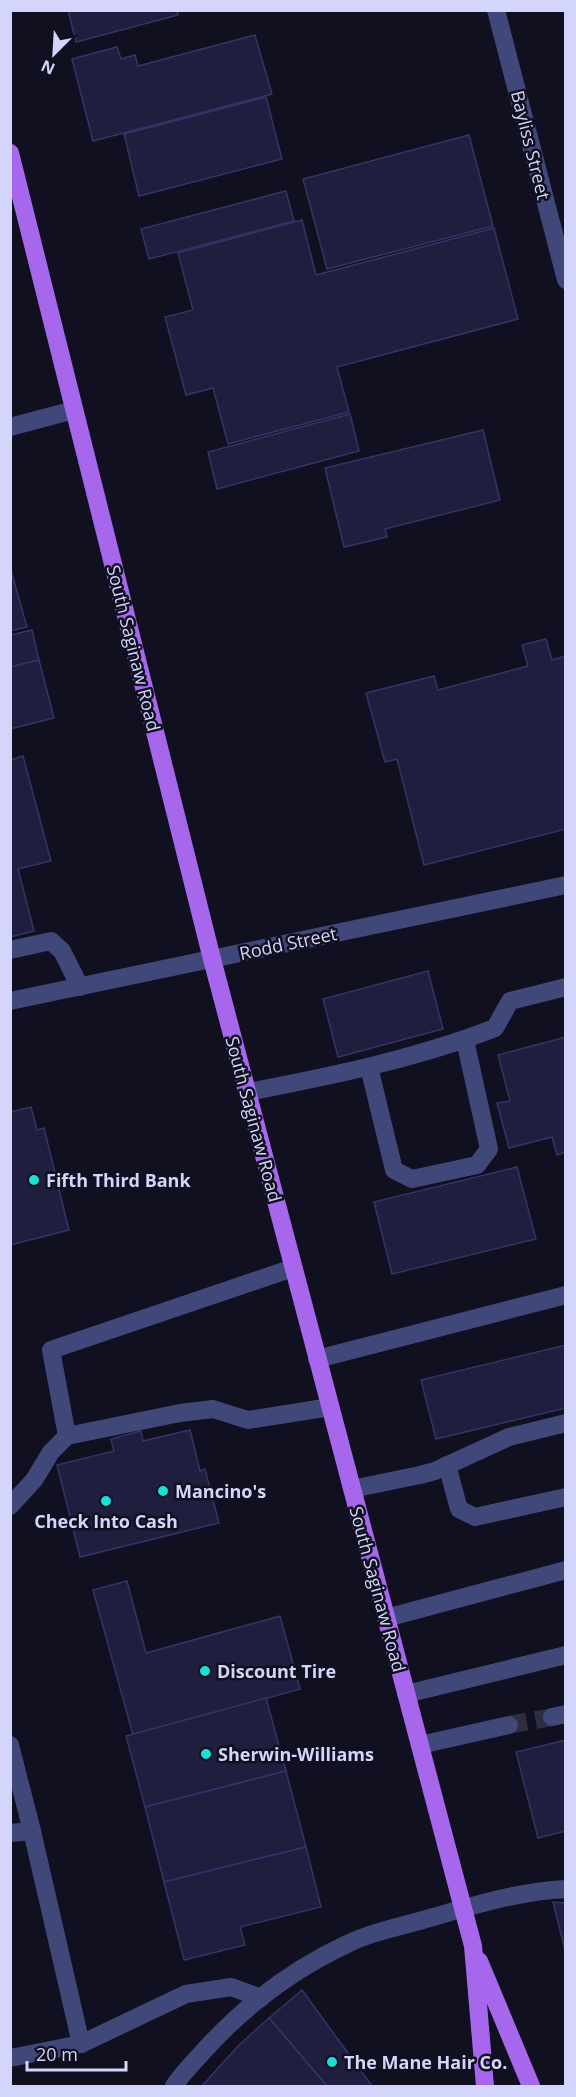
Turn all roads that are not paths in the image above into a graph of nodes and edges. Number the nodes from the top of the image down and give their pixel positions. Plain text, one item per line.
1 (496, 10) edge
2 (10, 153) edge
3 (566, 280) edge
4 (74, 410) junction
5 (10, 427) edge
6 (566, 885) edge
7 (10, 950) edge
8 (212, 959) junction
9 (80, 987) junction
10 (566, 987) edge
11 (10, 1002) edge
12 (465, 1040) junction
13 (369, 1067) junction
14 (248, 1092) junction
15 (293, 1268) junction
16 (566, 1295) edge
17 (317, 1359) junction
18 (330, 1407) junction
19 (566, 1423) edge
20 (67, 1436) junction
21 (447, 1465) junction
22 (352, 1488) junction
23 (566, 1497) edge
24 (10, 1506) edge
25 (566, 1570) edge
26 (386, 1618) junction
27 (566, 1655) edge
28 (406, 1694) junction
29 (509, 1725) tunnel mouth
30 (10, 1745) edge
31 (420, 1745) junction
32 (32, 1831) junction
33 (10, 1833) edge
34 (566, 1889) edge
35 (463, 1908) junction
36 (473, 1946) junction
37 (261, 1998) junction
38 (81, 2044) junction
39 (10, 2058) edge
40 (174, 2086) edge
41 (485, 2086) edge
42 (531, 2086) edge

1 - 3 street, Bayliss Street
2 - 4 main road, South Saginaw Road
4 - 5 street
4 - 8 main road, South Saginaw Road
6 - 8 street, Rodd Street
7 - 9 street
8 - 9 street, Rodd Street
8 - 14 main road, South Saginaw Road
9 - 11 street, Rodd Street
10 - 12 street
12 - 13 street
12 - 13 street
13 - 14 street
14 - 15 main road, South Saginaw Road
15 - 17 main road, South Saginaw Road
15 - 20 street
16 - 17 street
17 - 18 main road, South Saginaw Road
18 - 20 street
18 - 22 main road, South Saginaw Road
19 - 21 street
20 - 24 street
21 - 22 street
21 - 23 street
22 - 26 main road, South Saginaw Road
25 - 26 street
26 - 28 main road, South Saginaw Road
27 - 28 street
28 - 31 main road, South Saginaw Road
29 - 31 street
30 - 32 street
31 - 35 main road, South Saginaw Road
32 - 33 street
32 - 38 street
34 - 35 street
35 - 36 main road, South Saginaw Road
35 - 37 street
36 - 41 main road, South Saginaw Road
36 - 42 main road
37 - 38 street
37 - 40 street
38 - 39 street

